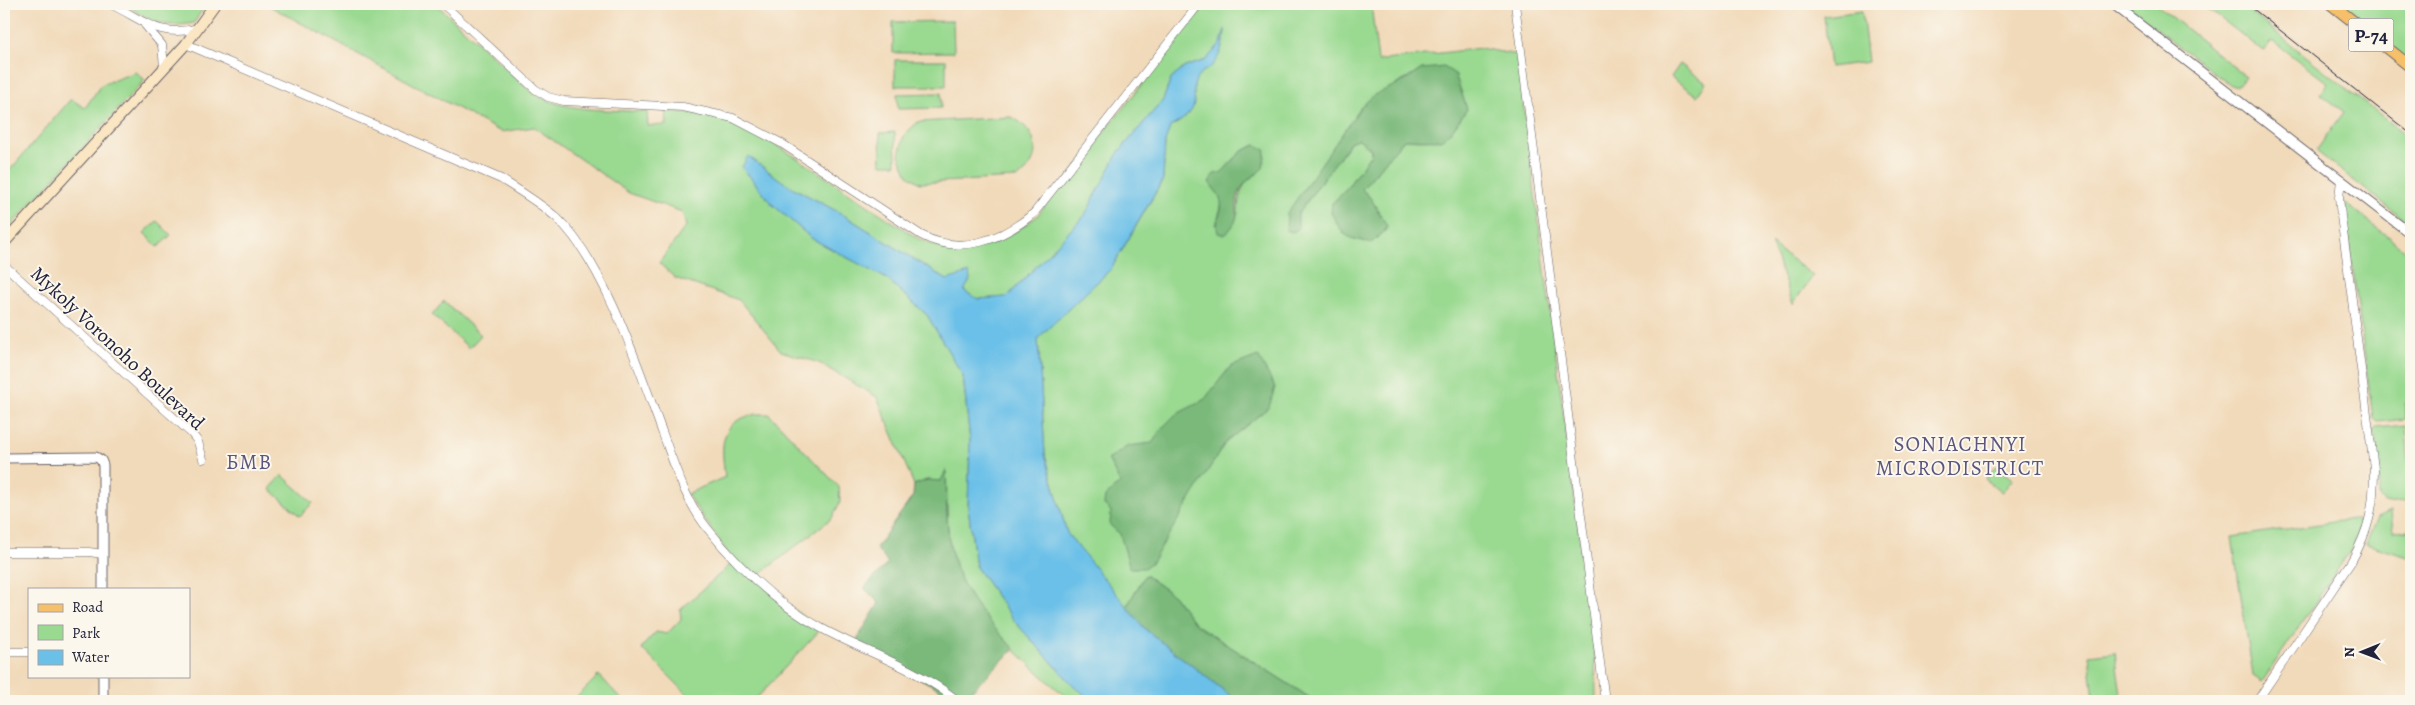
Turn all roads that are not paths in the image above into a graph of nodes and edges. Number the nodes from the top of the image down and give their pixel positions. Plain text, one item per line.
1 (110, 4) edge
2 (215, 4) edge
3 (443, 4) edge
4 (1199, 4) edge
5 (1515, 4) edge
6 (2113, 4) edge
7 (2331, 4) edge
8 (144, 24) junction
9 (198, 28) junction
10 (186, 44) junction
11 (164, 67) junction
12 (2411, 67) edge
13 (2341, 180) junction
14 (2411, 234) edge
15 (4, 243) edge
16 (4, 266) edge
17 (4, 458) edge
18 (203, 459) dead end
19 (4, 552) edge
20 (103, 554) junction
21 (103, 588) edge
22 (4, 652) edge
23 (28, 652) edge
24 (103, 678) edge
25 (103, 701) edge
26 (958, 701) edge
27 (1605, 701) edge
28 (2256, 701) edge

1 - 8 street
2 - 9 main road
3 - 4 street
5 - 27 street
6 - 13 street
7 - 12 main road, Р-74
8 - 9 street
8 - 11 street
9 - 10 main road
10 - 11 main road
10 - 26 street
11 - 15 main road
13 - 14 street
13 - 28 street
16 - 18 street, Mykoly Voronoho Boulevard
17 - 20 street
19 - 20 street
20 - 21 street
22 - 23 street
24 - 25 street

